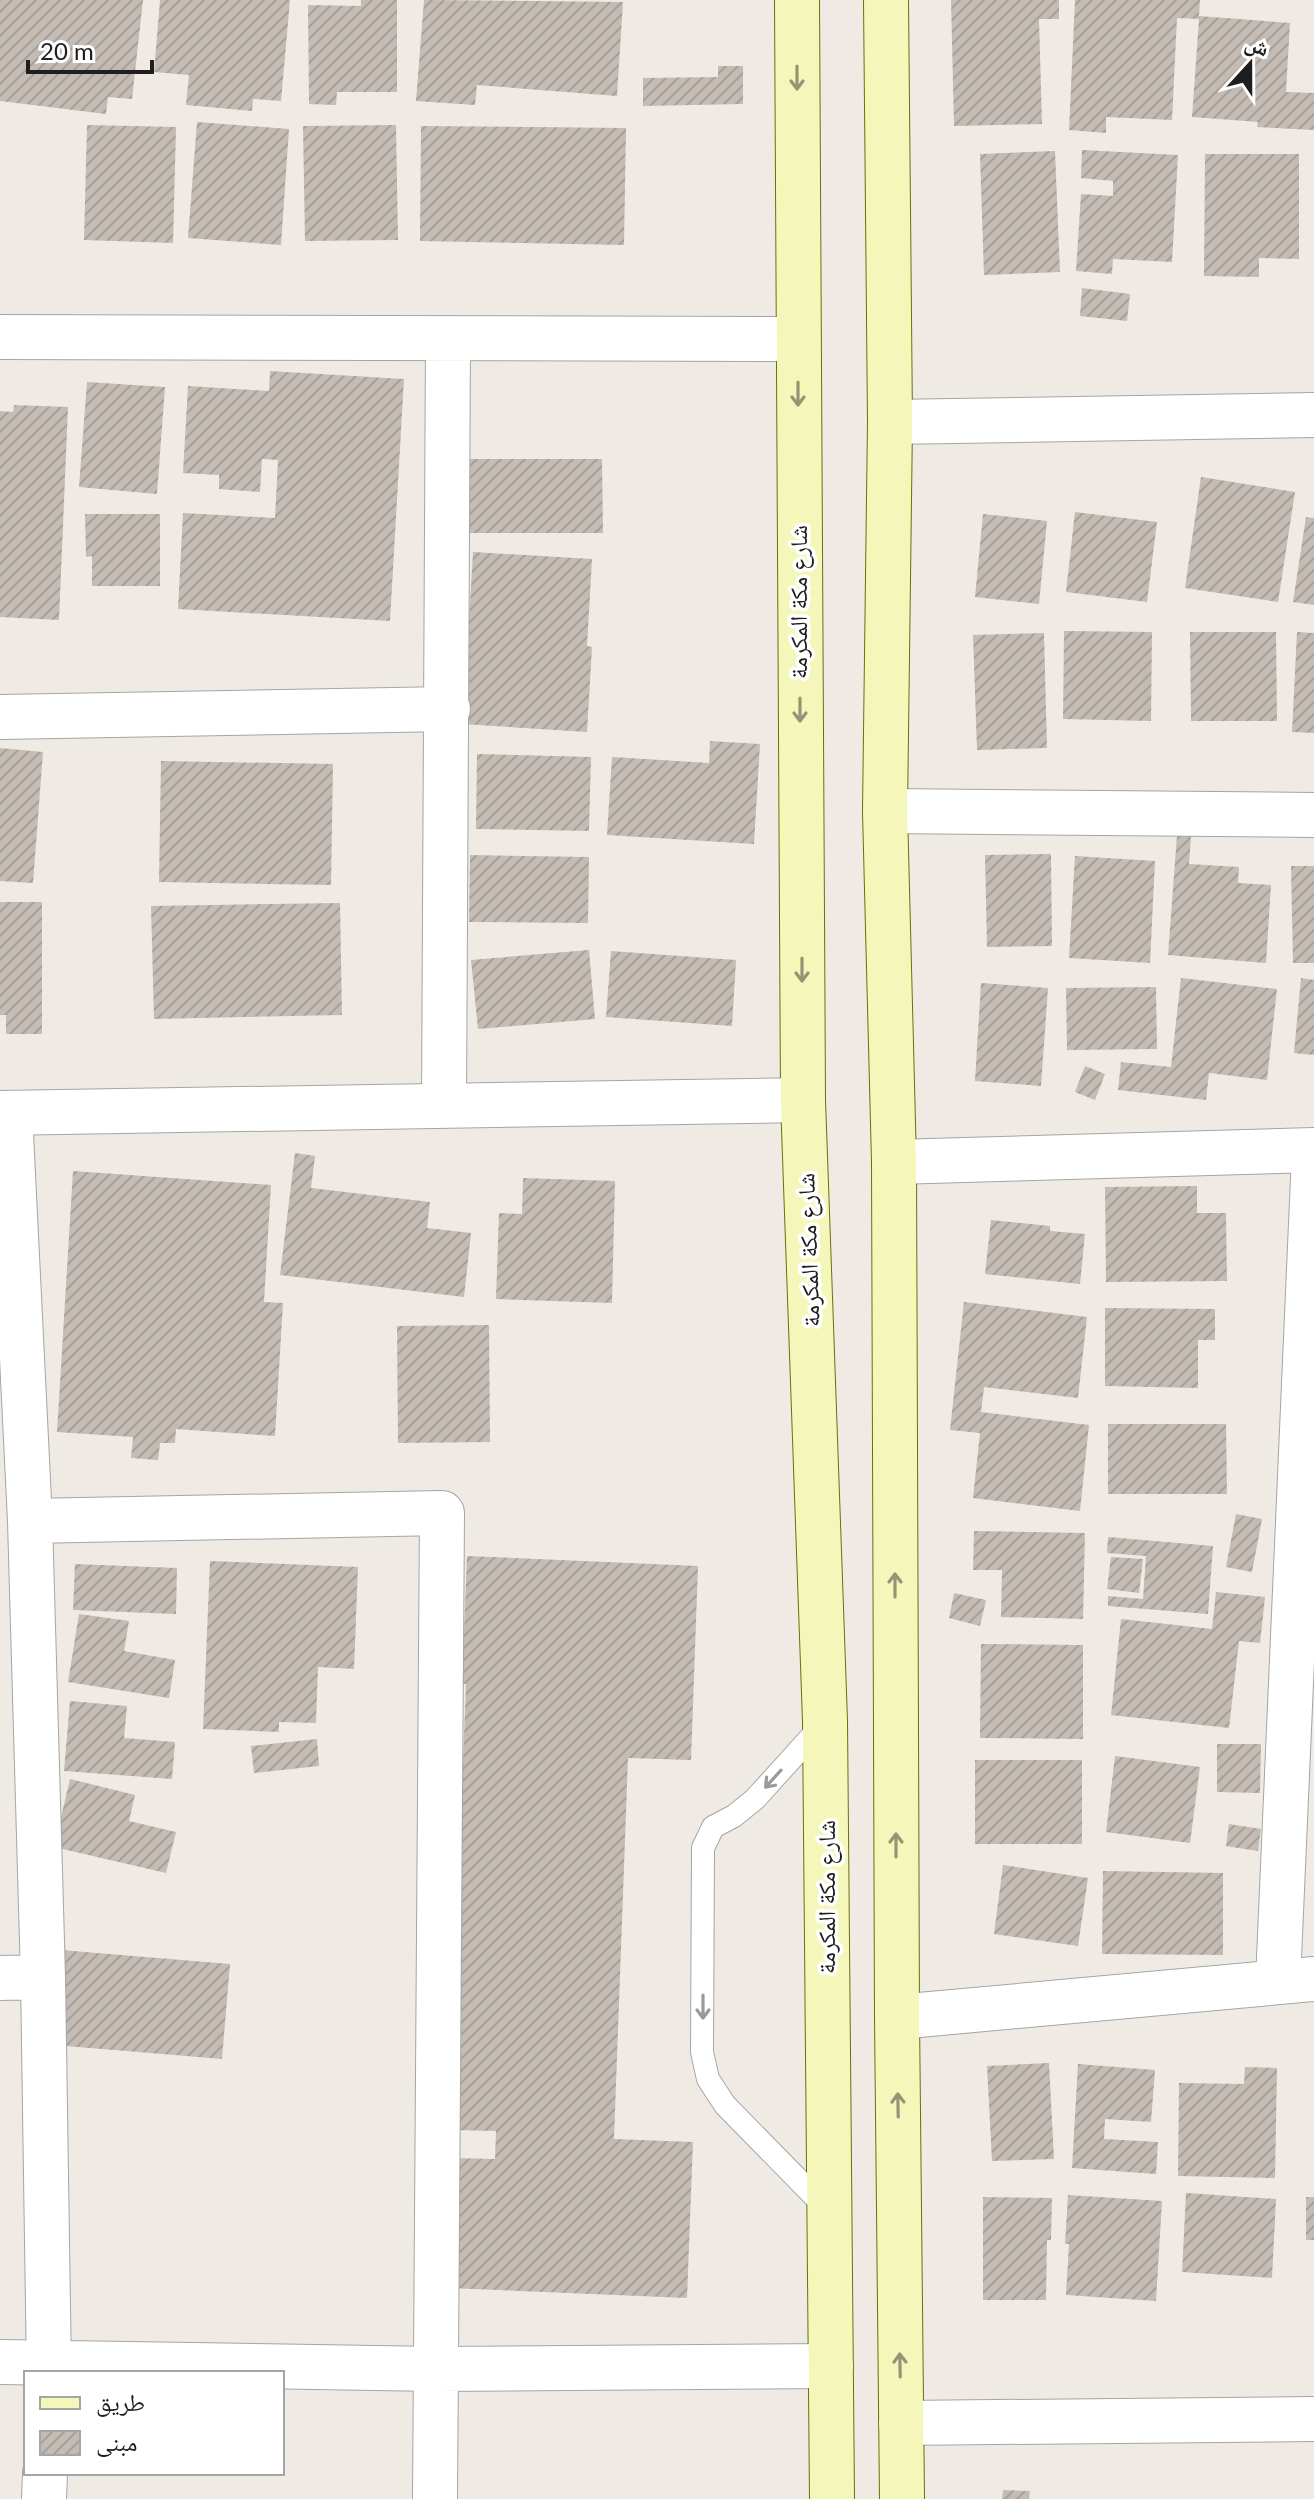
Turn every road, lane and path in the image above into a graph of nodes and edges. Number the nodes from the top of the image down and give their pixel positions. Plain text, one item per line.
1 (797, 0) edge
2 (886, 0) edge
3 (0, 337) edge
4 (448, 338) junction
5 (797, 339) junction
6 (1314, 415) edge
7 (890, 422) junction
8 (448, 709) junction
9 (0, 717) edge
10 (885, 811) junction
11 (1314, 815) edge
12 (803, 1100) junction
13 (444, 1106) junction
14 (5, 1113) edge
15 (1314, 1152) edge
16 (894, 1162) junction
17 (30, 1521) junction
18 (825, 1721) junction
19 (43, 1977) junction
20 (0, 1978) edge
21 (1296, 1980) edge
22 (897, 2017) junction
23 (829, 2211) junction
24 (0, 2362) edge
25 (831, 2366) junction
26 (49, 2368) edge
27 (436, 2369) junction
28 (1314, 2419) edge
29 (901, 2423) junction
30 (45, 2475) edge
31 (44, 2499) edge
32 (435, 2499) edge
33 (832, 2499) edge
34 (902, 2499) edge

1 -> 5 main road, شارع مكة المكرمة
2 - 7 main road
3 - 4 street
4 - 5 street
4 - 8 street
5 -> 12 main road, شارع مكة المكرمة
6 - 7 street
7 - 10 main road
8 - 9 street
8 - 13 street
10 - 11 street
10 - 16 main road
12 - 13 street
12 - 18 main road, شارع مكة المكرمة
13 - 14 street
14 - 17 street
15 - 16 street
15 - 21 street
22 -> 16 main road
17 - 19 street
17 - 27 street
18 - 23 main road, شارع مكة المكرمة
18 -> 23 lane
19 - 20 street
19 - 26 street
21 - 22 street
29 -> 22 main road
23 - 25 main road, شارع مكة المكرمة
24 - 26 street
25 - 27 street
25 - 33 main road, شارع مكة المكرمة
26 - 27 street
27 - 32 street
28 - 29 street
29 - 34 main road
30 - 31 street

